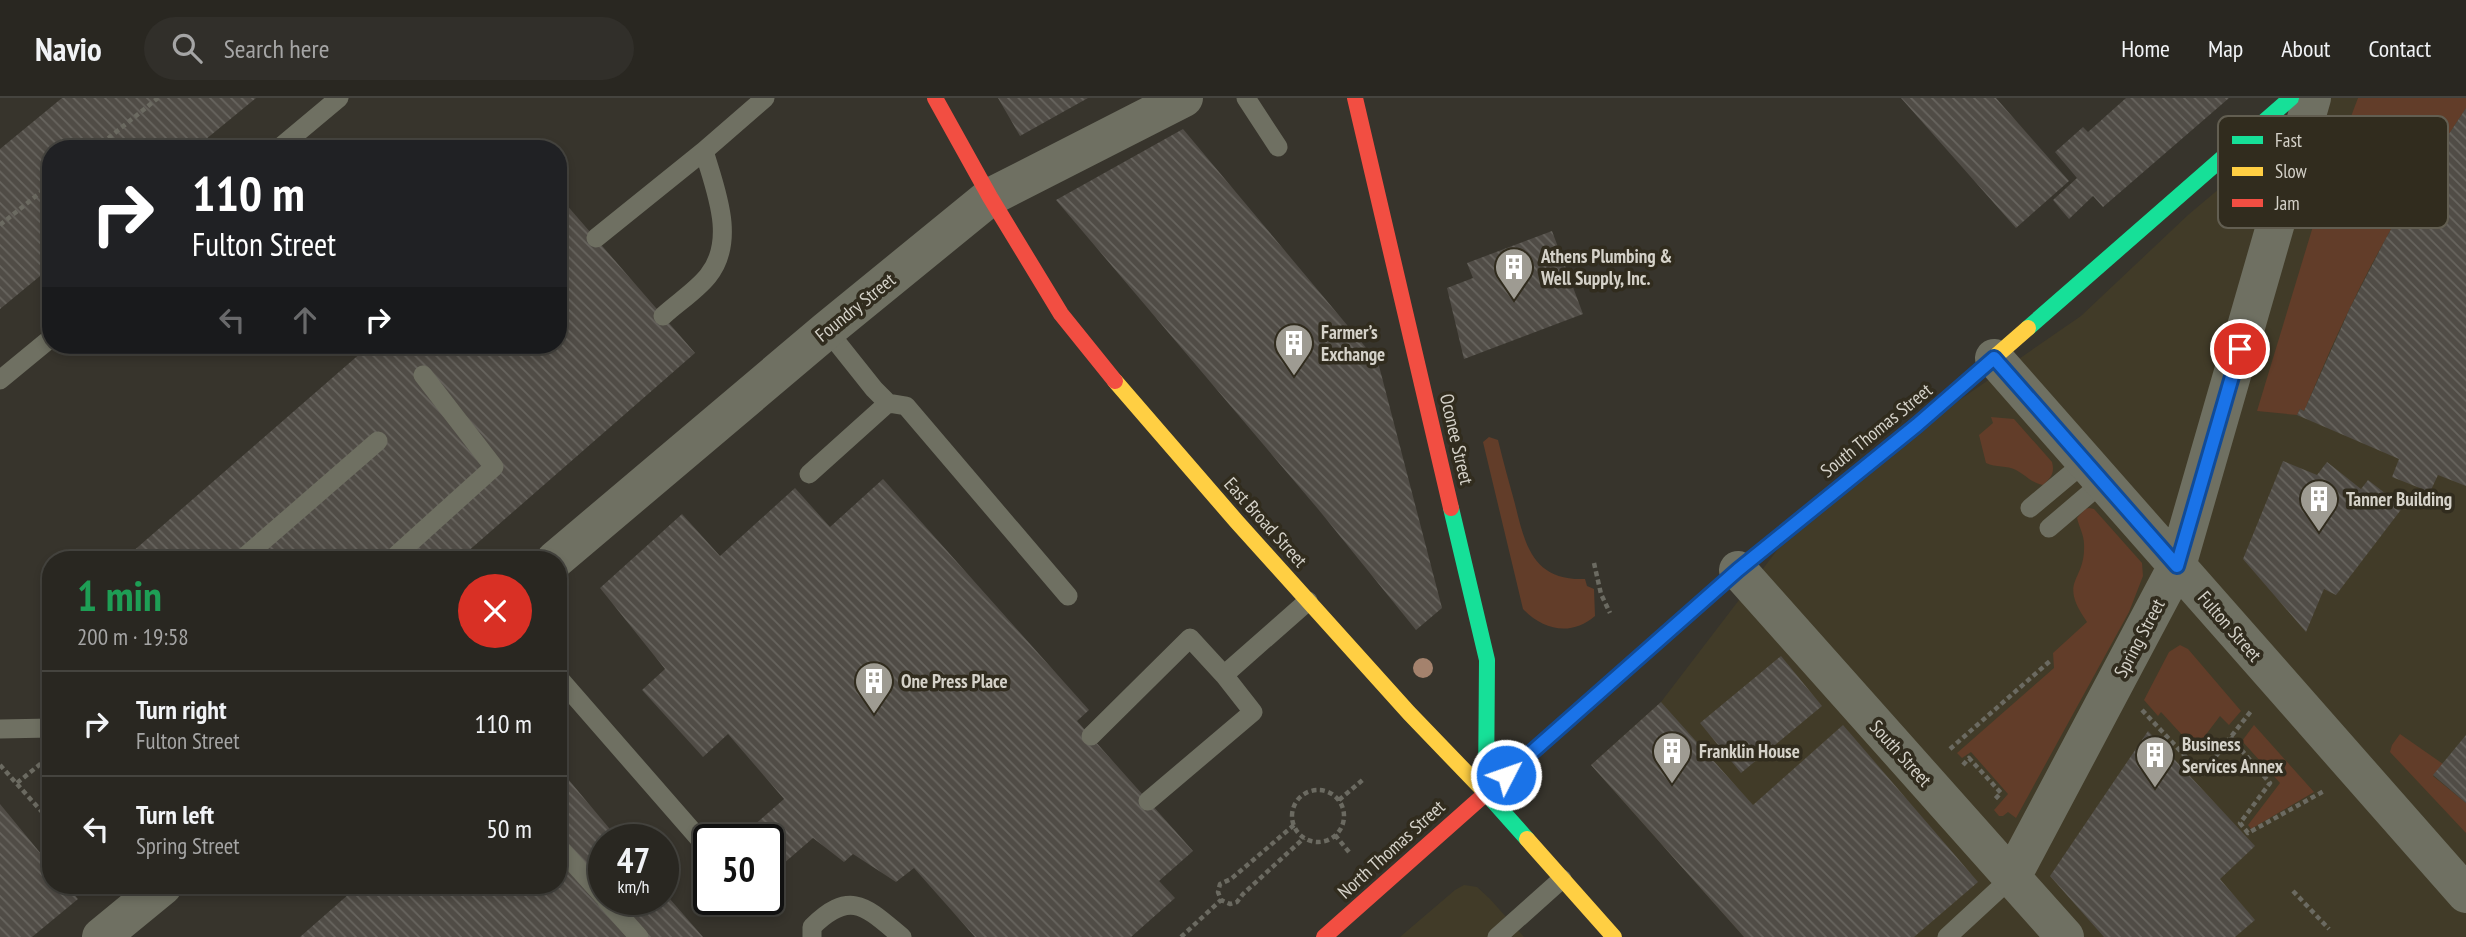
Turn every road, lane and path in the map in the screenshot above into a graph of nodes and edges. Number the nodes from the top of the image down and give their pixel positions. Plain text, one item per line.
1 (158, 98) edge
2 (339, 98) edge
3 (765, 98) edge
4 (935, 98) edge
5 (1184, 98) edge
6 (1246, 98) edge
7 (1355, 98) edge
8 (2291, 98) edge
9 (2312, 98) edge
10 (2270, 116) edge
11 (2307, 116) edge
12 (106, 140) edge
13 (289, 140) edge
14 (1278, 146) dead end
15 (704, 150) junction
16 (2218, 162) edge
17 (42, 191) edge
18 (990, 197) junction
19 (0, 225) edge
20 (2274, 228) edge
21 (596, 238) dead end
22 (663, 316) dead end
23 (827, 330) junction
24 (42, 345) edge
25 (1994, 358) junction
26 (423, 375) dead end
27 (0, 380) edge
28 (888, 403) junction
29 (378, 441) dead end
30 (2094, 472) junction
31 (808, 474) dead end
32 (2030, 508) dead end
33 (2049, 528) dead end
34 (251, 551) edge
35 (401, 551) edge
36 (566, 551) edge
37 (1594, 563) dead end
38 (2177, 566) junction
39 (1738, 570) junction
40 (1068, 596) dead end
41 (1308, 601) junction
42 (1611, 614) dead end
43 (2050, 661) dead end
44 (1224, 675) junction
45 (567, 687) edge
46 (2140, 708) dead end
47 (2251, 711) dead end
48 (42, 728) edge
49 (0, 729) edge
50 (1091, 736) dead end
51 (2230, 737) junction
52 (42, 763) edge
53 (0, 765) edge
54 (1365, 778) dead end
55 (16, 783) junction
56 (2325, 791) dead end
57 (1486, 793) junction
58 (1148, 800) dead end
59 (1339, 800) junction
60 (1985, 809) dead end
61 (42, 812) edge
62 (1294, 825) junction
63 (693, 832) edge
64 (1335, 835) junction
65 (1304, 838) junction
66 (1349, 852) dead end
67 (567, 856) edge
68 (2012, 877) junction
69 (588, 879) edge
70 (1562, 879) junction
71 (2293, 891) dead end
72 (153, 894) edge
73 (2466, 894) edge
74 (1221, 901) junction
75 (620, 915) edge
76 (2329, 929) dead end
77 (101, 937) edge
78 (639, 937) edge
79 (812, 937) edge
80 (902, 937) edge
81 (1181, 937) edge
82 (1324, 937) edge
83 (1497, 937) edge
84 (1614, 937) edge
85 (1947, 937) edge
86 (2065, 937) edge

1 - 12 path
2 - 13 lane
3 - 15 lane
4 - 18 main road, East Broad Street
5 - 18 street, Foundry Street
6 - 14 lane
7 - 57 main road, Oconee Street
8 - 10 main road, South Thomas Street
9 - 11 street, Spring Street
15 - 21 lane
15 - 22 lane
16 - 25 main road, South Thomas Street
17 - 19 path
18 - 23 street, Foundry Street
18 - 41 main road, East Broad Street
20 - 38 street, Spring Street
23 - 28 lane
23 - 36 street, Foundry Street
24 - 27 lane
25 - 30 street, Fulton Street
25 - 39 main road, South Thomas Street
26 - 35 lane
28 - 31 lane
28 - 40 lane
29 - 34 lane
30 - 32 lane
30 - 33 lane
30 - 38 street, Fulton Street
37 - 42 path
38 - 68 street, Spring Street
38 - 73 street, Fulton Street
39 - 57 main road, South Thomas Street
39 - 68 street, South Street
41 - 44 lane
41 - 57 main road, East Broad Street
43 - 60 path
44 - 50 lane
44 - 58 lane
45 - 63 lane
46 - 51 path
47 - 51 path
48 - 49 lane
51 - 56 path
52 - 55 path
53 - 55 path
54 - 59 path
55 - 61 path
57 - 70 main road, East Broad Street
57 - 82 main road, North Thomas Street
59 - 62 path
59 - 64 path
62 - 65 path
62 - 74 path
64 - 65 path
64 - 66 path
65 - 74 path
67 - 69 lane
68 - 85 lane, Spring Street
68 - 86 street, South Street
70 - 83 lane
70 - 84 main road, East Broad Street
71 - 76 path
72 - 77 street
74 - 81 path
75 - 78 lane
79 - 80 lane

